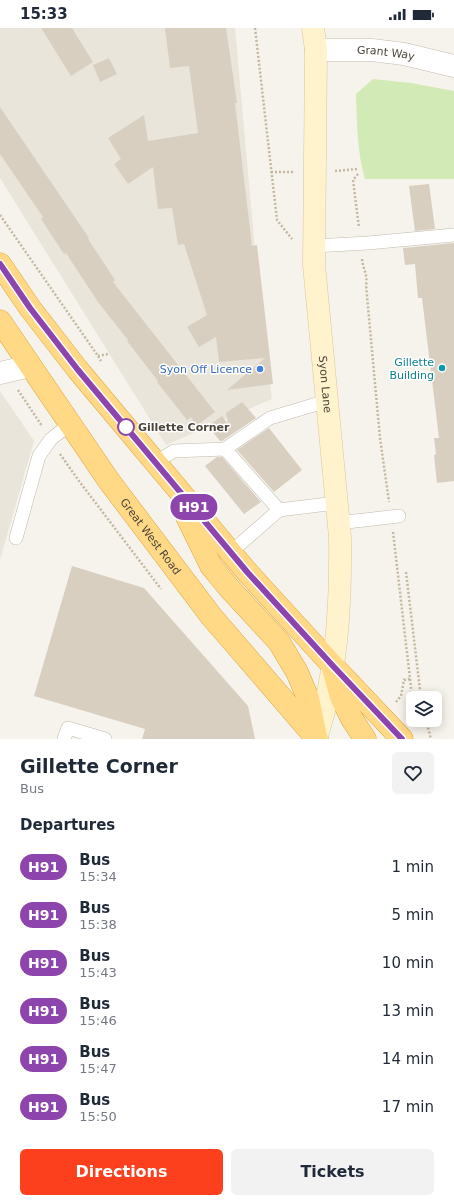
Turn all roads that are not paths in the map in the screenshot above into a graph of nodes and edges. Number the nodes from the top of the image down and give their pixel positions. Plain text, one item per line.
1 (313, 28) edge
2 (316, 50) junction
3 (454, 66) edge
4 (454, 235) edge
5 (314, 256) junction
6 (0, 264) edge
7 (0, 321) edge
8 (30, 366) junction
9 (3, 372) edge
10 (327, 402) junction
11 (70, 424) junction
12 (225, 449) junction
13 (160, 468) junction
14 (279, 510) junction
15 (337, 513) junction
16 (395, 516) road end
17 (16, 538) dead end
18 (231, 552) junction
19 (333, 666) junction
20 (64, 739) edge
21 (105, 739) edge
22 (316, 739) edge
23 (365, 739) edge
24 (402, 739) edge

1 - 2 main road, Syon Lane
2 - 3 street, Grant Way
2 - 5 main road, Syon Lane
4 - 5 lane
5 - 10 main road, Syon Lane
6 - 13 highway
7 - 8 highway, Great West Road
8 - 9 street
8 - 11 highway, Great West Road
10 - 12 lane
10 - 15 main road, Syon Lane
11 - 17 lane
11 - 22 highway, Great West Road
12 - 13 lane
12 - 14 lane
13 - 18 highway
13 - 22 highway
14 - 15 lane
14 - 18 lane
15 - 16 lane
15 - 19 main road, Syon Lane
18 - 19 highway
19 - 22 main road, Syon Lane
19 - 23 highway
19 - 24 highway
20 - 21 lane

